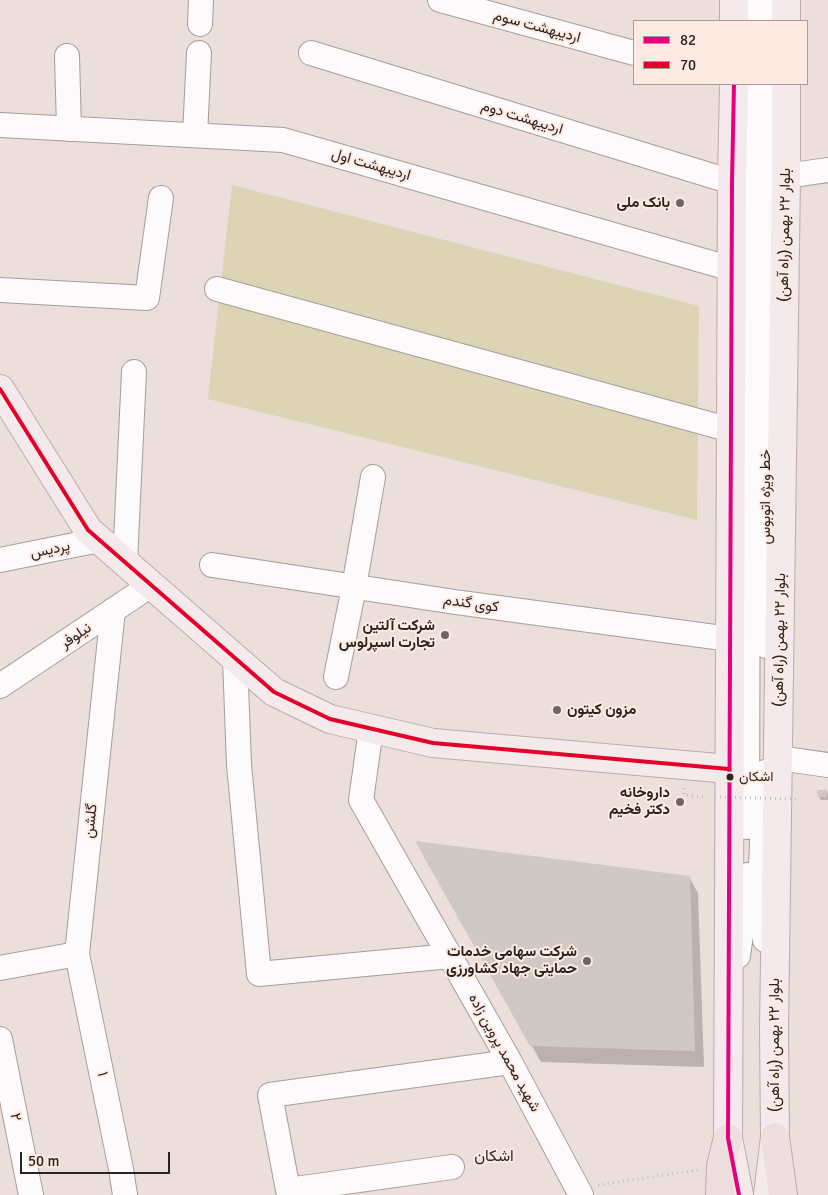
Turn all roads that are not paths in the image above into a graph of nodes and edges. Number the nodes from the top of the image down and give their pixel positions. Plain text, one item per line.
1 (201, 0) edge
2 (440, 0) edge
3 (734, 0) edge
4 (750, 0) edge
5 (768, 0) edge
6 (786, 0) edge
7 (734, 20) edge
8 (750, 20) edge
9 (768, 20) edge
10 (786, 20) edge
11 (200, 24) dead end
12 (199, 53) dead end
13 (311, 53) dead end
14 (633, 53) edge
15 (67, 56) dead end
16 (734, 85) edge
17 (751, 85) edge
18 (768, 85) edge
19 (786, 85) edge
20 (0, 125) edge
21 (69, 129) junction
22 (195, 135) junction
23 (828, 170) edge
24 (786, 176) junction
25 (732, 182) junction
26 (161, 198) dead end
27 (732, 269) junction
28 (217, 289) dead end
29 (0, 290) edge
30 (134, 372) dead end
31 (0, 389) edge
32 (731, 430) junction
33 (373, 477) dead end
34 (99, 540) junction
35 (0, 560) edge
36 (125, 562) junction
37 (212, 565) dead end
38 (151, 585) junction
39 (354, 586) junction
40 (113, 610) junction
41 (730, 639) junction
42 (235, 659) junction
43 (336, 678) dead end
44 (0, 686) edge
45 (370, 729) junction
46 (778, 758) junction
47 (828, 765) edge
48 (729, 769) junction
49 (78, 954) junction
50 (450, 956) junction
51 (0, 968) edge
52 (729, 1028) junction
53 (774, 1029) junction
54 (0, 1039) edge
55 (510, 1062) junction
56 (775, 1137) junction
57 (728, 1138) junction
58 (452, 1167) dead end
59 (579, 1191) edge
60 (31, 1195) edge
61 (125, 1195) edge
62 (720, 1195) edge
63 (739, 1195) edge
64 (768, 1195) edge
65 (783, 1195) edge

1 - 11 street
2 - 14 street, اردیبهشت سوم
3 - 7 main road
4 - 8 street
5 - 9 street
6 - 10 main road
12 - 22 street
13 - 25 street, اردیبهشت دوم
15 - 21 street
16 - 25 main road
17 - 52 street, خط ویژه اتوبوس
18 - 53 street, خط ویژه اتوبوس
19 - 24 main road, بلوار ۲۲ بهمن (راه آهن)
20 - 21 street, اردیبهشت اول
21 - 22 street, اردیبهشت اول
22 - 27 street, اردیبهشت اول
23 - 24 street
24 - 46 main road, بلوار ۲۲ بهمن (راه آهن)
25 - 27 main road
26 - 29 street
27 - 32 main road
28 - 32 street
30 - 36 street
31 - 34 main road
32 - 41 main road
33 - 39 street
34 - 35 street, پردیس
34 - 36 main road
36 - 38 main road
37 - 39 street, کوی گندم
38 - 40 street, نیلوفر
38 - 42 main road
39 - 41 street, کوی گندم
39 - 43 street
40 - 44 street, نیلوفر
40 - 49 street, گلشن
41 - 48 main road
42 - 45 main road
42 - 50 street
45 - 48 main road
45 - 50 street, شهید محمد پروین زاده
46 - 47 street
46 - 53 main road, بلوار ۲۲ بهمن (راه آهن)
48 - 52 main road
49 - 51 street
49 - 61 street, ۱
50 - 55 street, شهید محمد پروین زاده
52 - 57 main road
53 - 56 main road, بلوار ۲۲ بهمن (راه آهن)
54 - 60 street, ۲
55 - 58 street
55 - 59 street, شهید محمد پروین زاده
56 - 64 main road, بلوار ۲۲ بهمن (راه آهن)
56 - 65 highway
57 - 62 highway
57 - 63 main road

